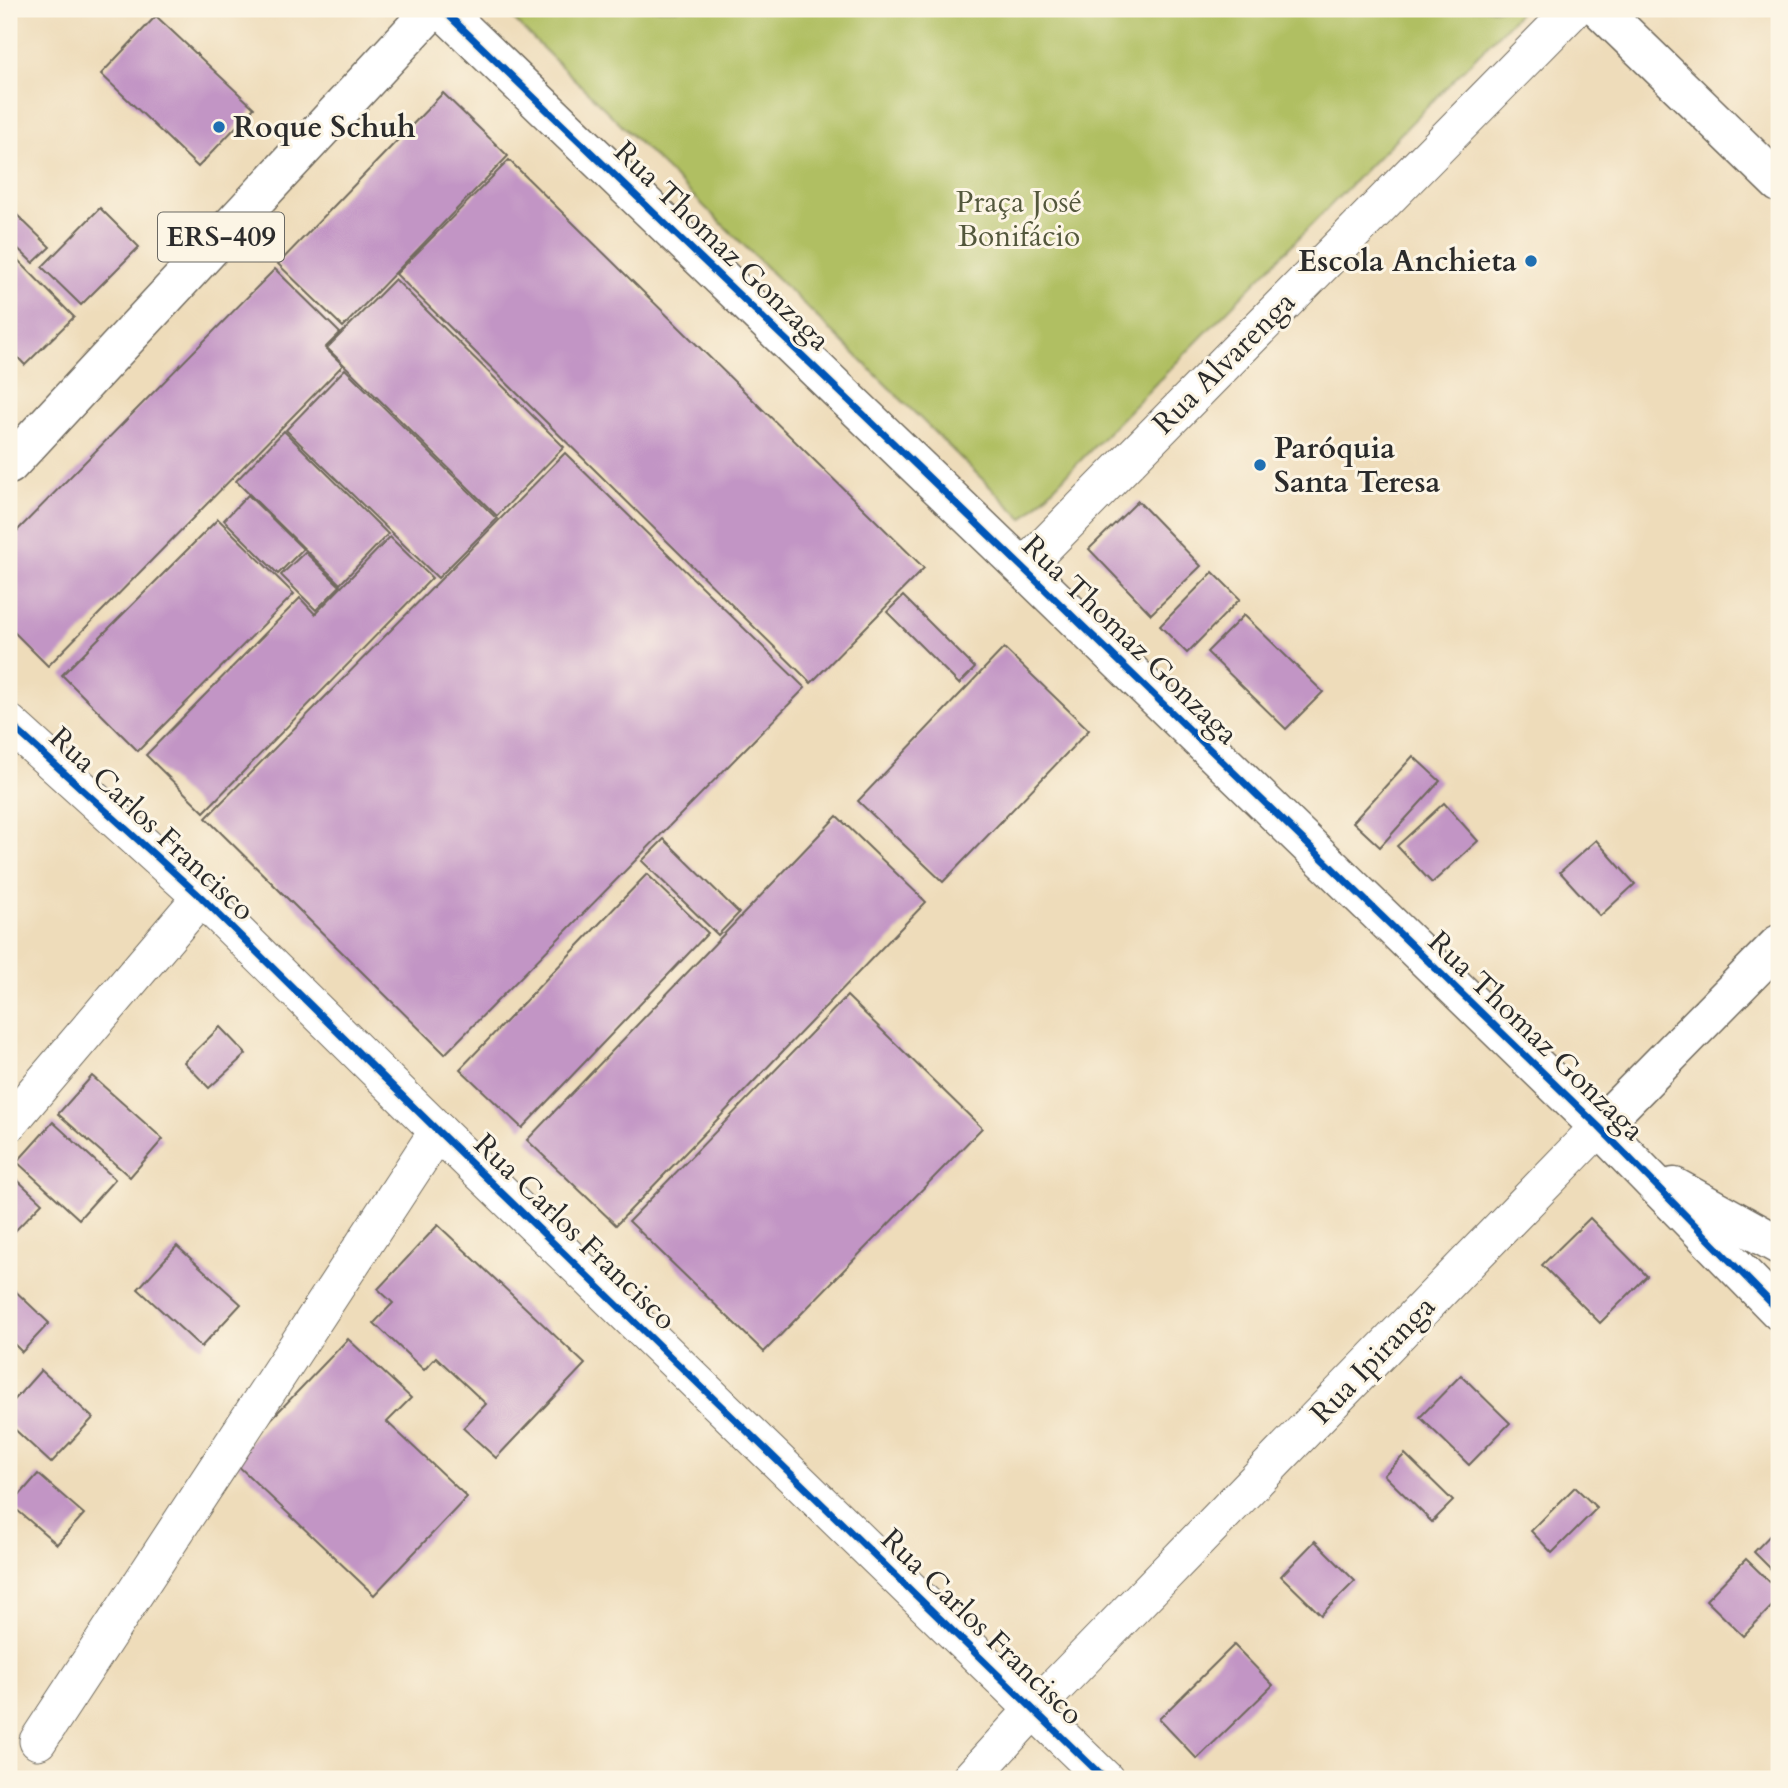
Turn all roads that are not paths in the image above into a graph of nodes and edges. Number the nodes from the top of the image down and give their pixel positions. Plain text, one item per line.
1 (433, 9) edge
2 (442, 9) edge
3 (1574, 9) edge
4 (1600, 9) edge
5 (1779, 183) edge
6 (9, 465) edge
7 (1023, 568) junction
8 (9, 723) edge
9 (201, 897) junction
10 (1779, 944) edge
11 (9, 1122) edge
12 (1599, 1128) junction
13 (438, 1131) junction
14 (1639, 1169) junction
15 (1779, 1245) edge
16 (1779, 1311) edge
17 (1034, 1709) junction
18 (38, 1741) dead end
19 (970, 1779) edge
20 (1105, 1779) edge

1 - 6 street, ERS-409
2 - 7 street, Rua Thomaz Gonzaga
3 - 7 street, Rua Alvarenga
4 - 5 street
7 - 12 street, Rua Thomaz Gonzaga
8 - 9 street, Rua Carlos Francisco
9 - 11 street
9 - 13 street, Rua Carlos Francisco
10 - 12 street, Rua Ipiranga
12 - 14 street, Rua Thomaz Gonzaga
12 - 17 street, Rua Ipiranga
13 - 17 street, Rua Carlos Francisco
13 - 18 street
14 - 15 street
14 - 16 street, Rua Thomaz Gonzaga
17 - 19 street, Rua Ipiranga
17 - 20 street, Rua Carlos Francisco

